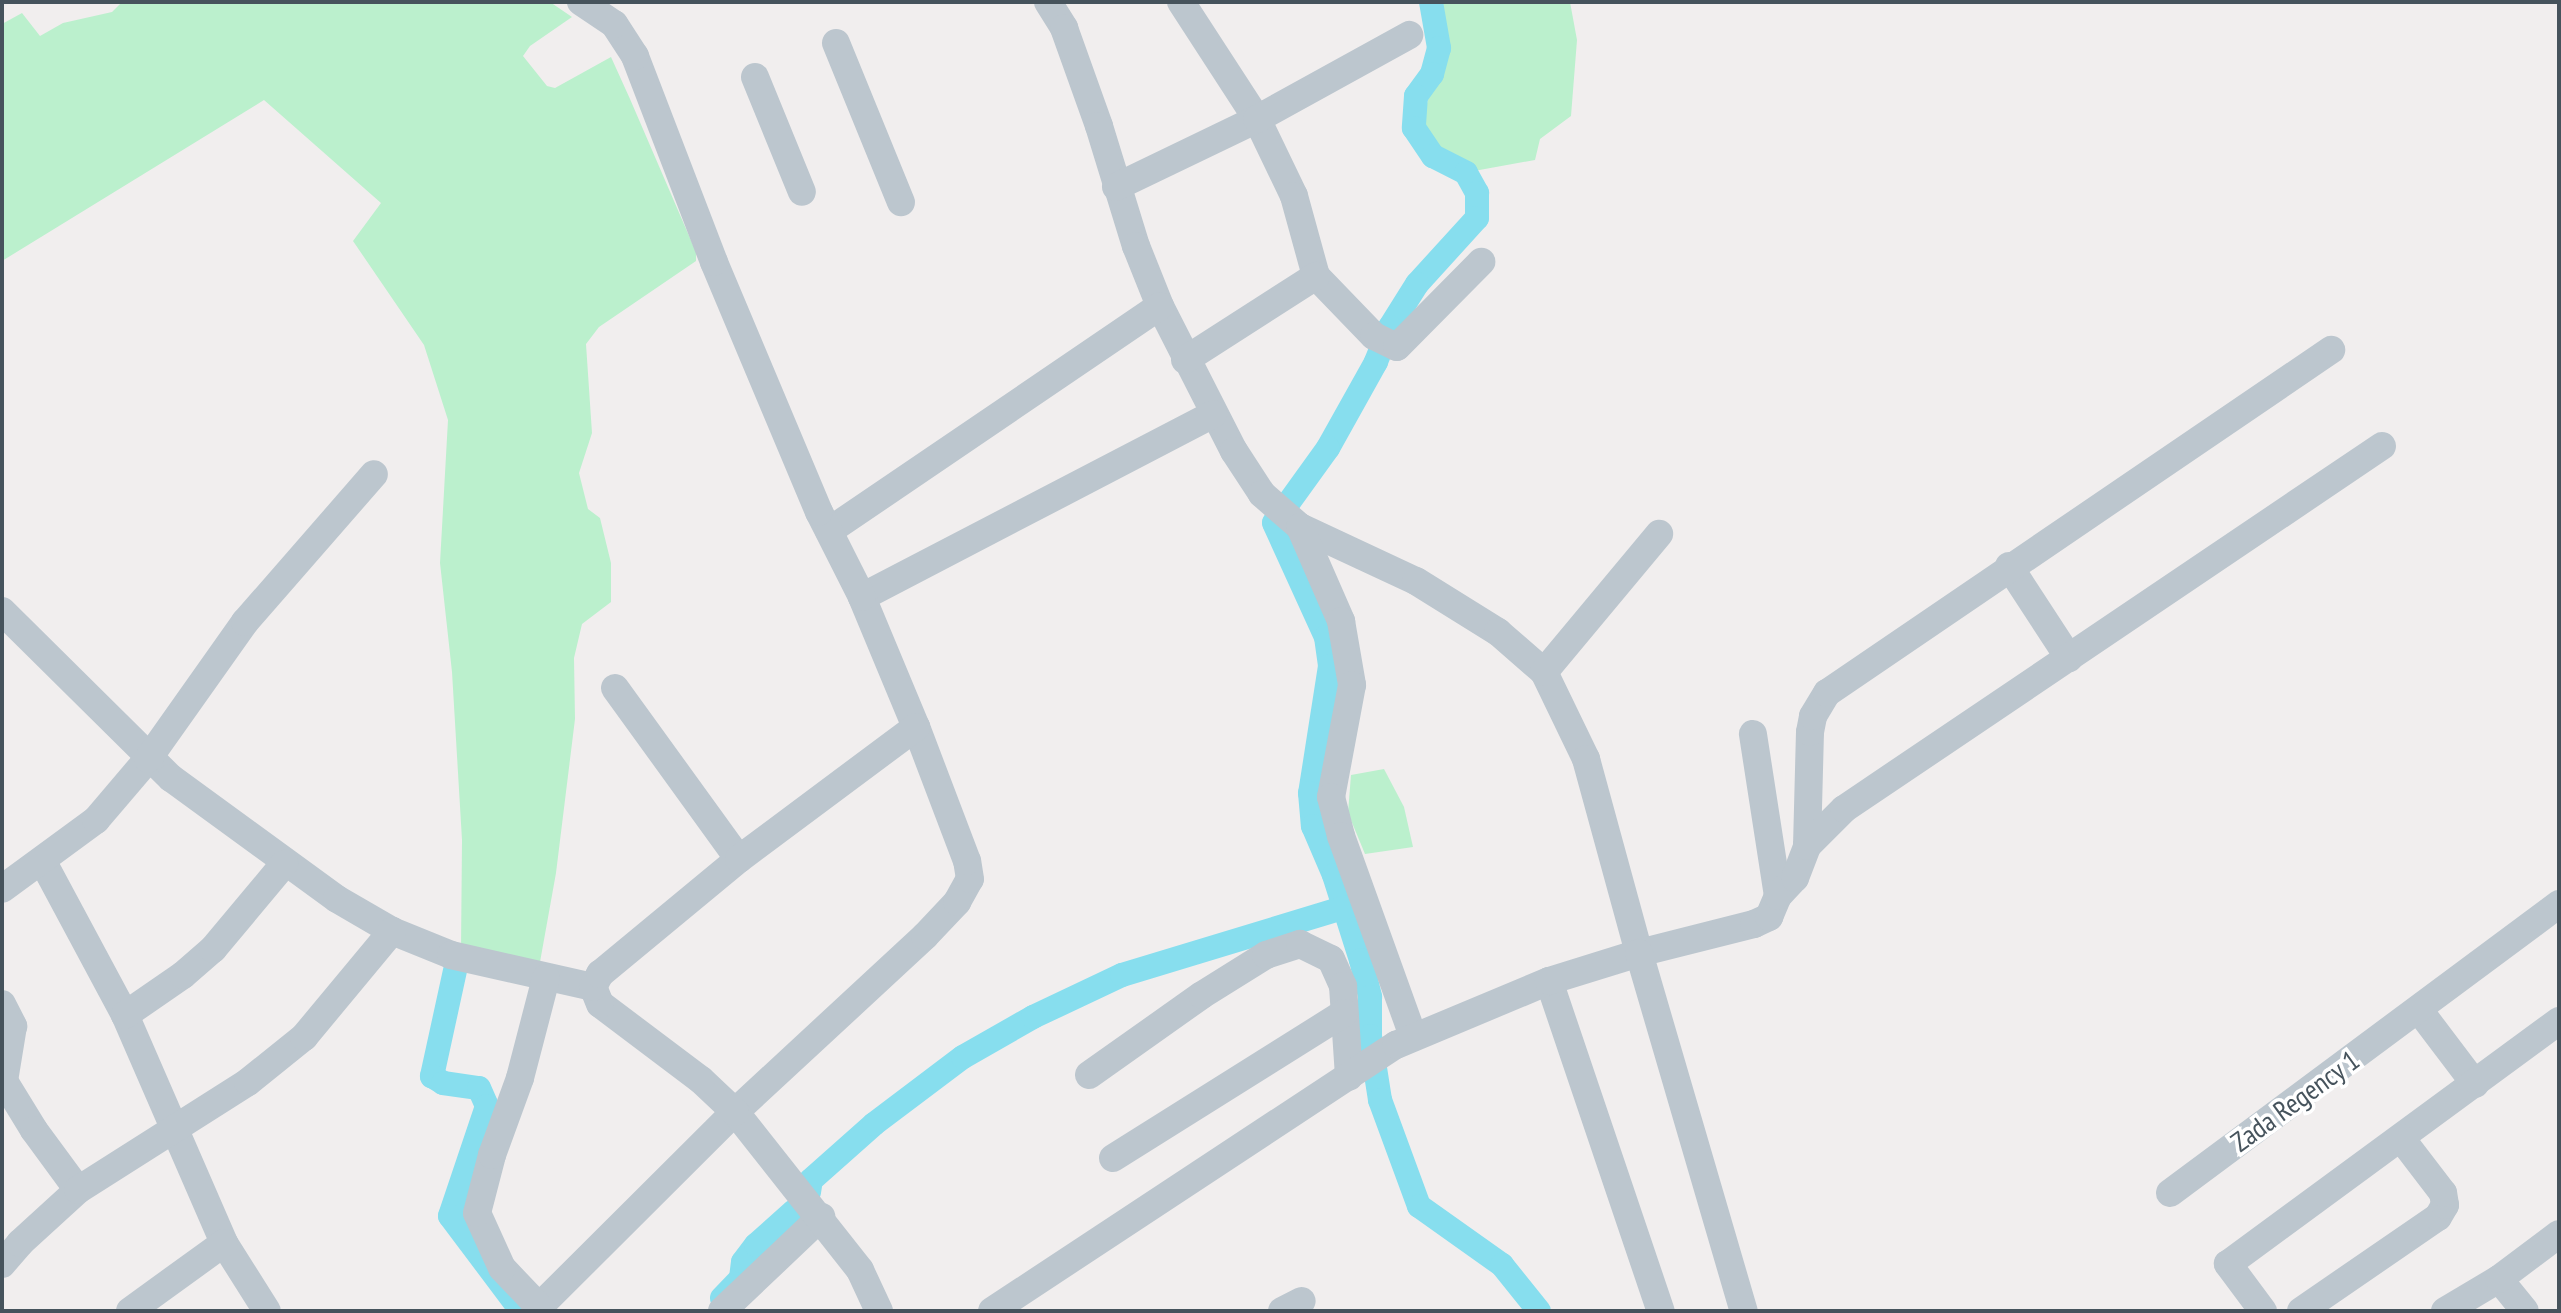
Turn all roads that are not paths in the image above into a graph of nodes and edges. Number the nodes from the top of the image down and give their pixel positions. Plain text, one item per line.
1 (581, 2) edge
2 (1048, 2) edge
3 (1181, 2) edge
4 (1409, 35) dead end
5 (836, 43) dead end
6 (755, 77) dead end
7 (1257, 119) junction
8 (1116, 187) junction
9 (802, 192) dead end
10 (901, 202) dead end
11 (1481, 262) dead end
12 (1316, 276) junction
13 (1160, 306) junction
14 (2331, 350) dead end
15 (1185, 360) junction
16 (1213, 414) junction
17 (2382, 446) dead end
18 (374, 474) dead end
19 (1290, 519) junction
20 (829, 531) junction
21 (1659, 534) dead end
22 (2009, 566) junction
23 (862, 597) junction
24 (2, 611) edge
25 (2069, 658) junction
26 (1544, 672) junction
27 (615, 688) dead end
28 (916, 727) junction
29 (1753, 734) dead end
30 (148, 759) junction
31 (1807, 846) junction
32 (739, 859) junction
33 (43, 862) junction
34 (284, 864) junction
35 (2, 889) edge
36 (1778, 896) junction
37 (2559, 904) edge
38 (392, 931) junction
39 (1639, 953) junction
40 (546, 978) junction
41 (1549, 981) junction
42 (593, 987) junction
43 (2, 1004) edge
44 (2419, 1010) junction
45 (1344, 1013) junction
46 (125, 1015) junction
47 (2559, 1021) edge
48 (1405, 1041) junction
49 (1358, 1071) junction
50 (1089, 1075) dead end
51 (2475, 1084) junction
52 (735, 1112) junction
53 (176, 1126) junction
54 (2401, 1138) junction
55 (1113, 1158) dead end
56 (78, 1190) junction
57 (2170, 1193) dead end
58 (821, 1217) junction
59 (2559, 1234) edge
60 (224, 1243) junction
61 (2, 1264) edge
62 (2499, 1279) junction
63 (539, 1310) edge
64 (130, 1311) edge
65 (267, 1311) edge
66 (722, 1311) edge
67 (879, 1311) edge
68 (992, 1311) edge
69 (1661, 1311) edge
70 (1744, 1311) edge
71 (2263, 1311) edge
72 (2301, 1311) edge
73 (2445, 1311) edge
74 (2525, 1311) edge

1 - 20 street
2 - 8 street
3 - 7 street
4 - 7 street
5 - 10 street
6 - 9 street
7 - 8 street
7 - 12 street
8 - 13 street
11 - 12 street
12 - 15 street
13 - 15 street
13 - 20 street
14 - 22 street
15 - 16 street
16 - 19 street
16 - 23 street
17 - 25 street
18 - 30 street
19 - 26 street
19 - 48 street
20 - 23 street
21 - 26 street
22 - 25 street
22 - 31 street
23 - 28 street
24 - 30 street
25 - 31 street
26 - 39 street
27 - 32 street
28 - 32 street
28 - 52 street
29 - 36 street
30 - 33 street
30 - 34 street
31 - 36 street
32 - 42 street
33 - 35 street
33 - 46 street
34 - 38 street
34 - 46 street
36 - 39 street
37 - 44 street, Zada Regency 1
38 - 40 street
38 - 53 street
39 - 41 street
39 - 70 street
40 - 42 street
40 - 63 street
41 - 48 street
41 - 69 street
42 - 52 street
43 - 56 street
44 - 51 street
44 - 57 street, Zada Regency 1
45 - 49 street
45 - 50 street
45 - 55 street
46 - 53 street
47 - 51 street
48 - 49 street
49 - 68 street
51 - 54 street
52 - 58 street
52 - 63 street
53 - 56 street
53 - 60 street
54 - 71 street
54 - 72 street
56 - 61 street
58 - 66 street
58 - 67 street
59 - 62 street
60 - 64 street
60 - 65 street
62 - 73 street
62 - 74 street

